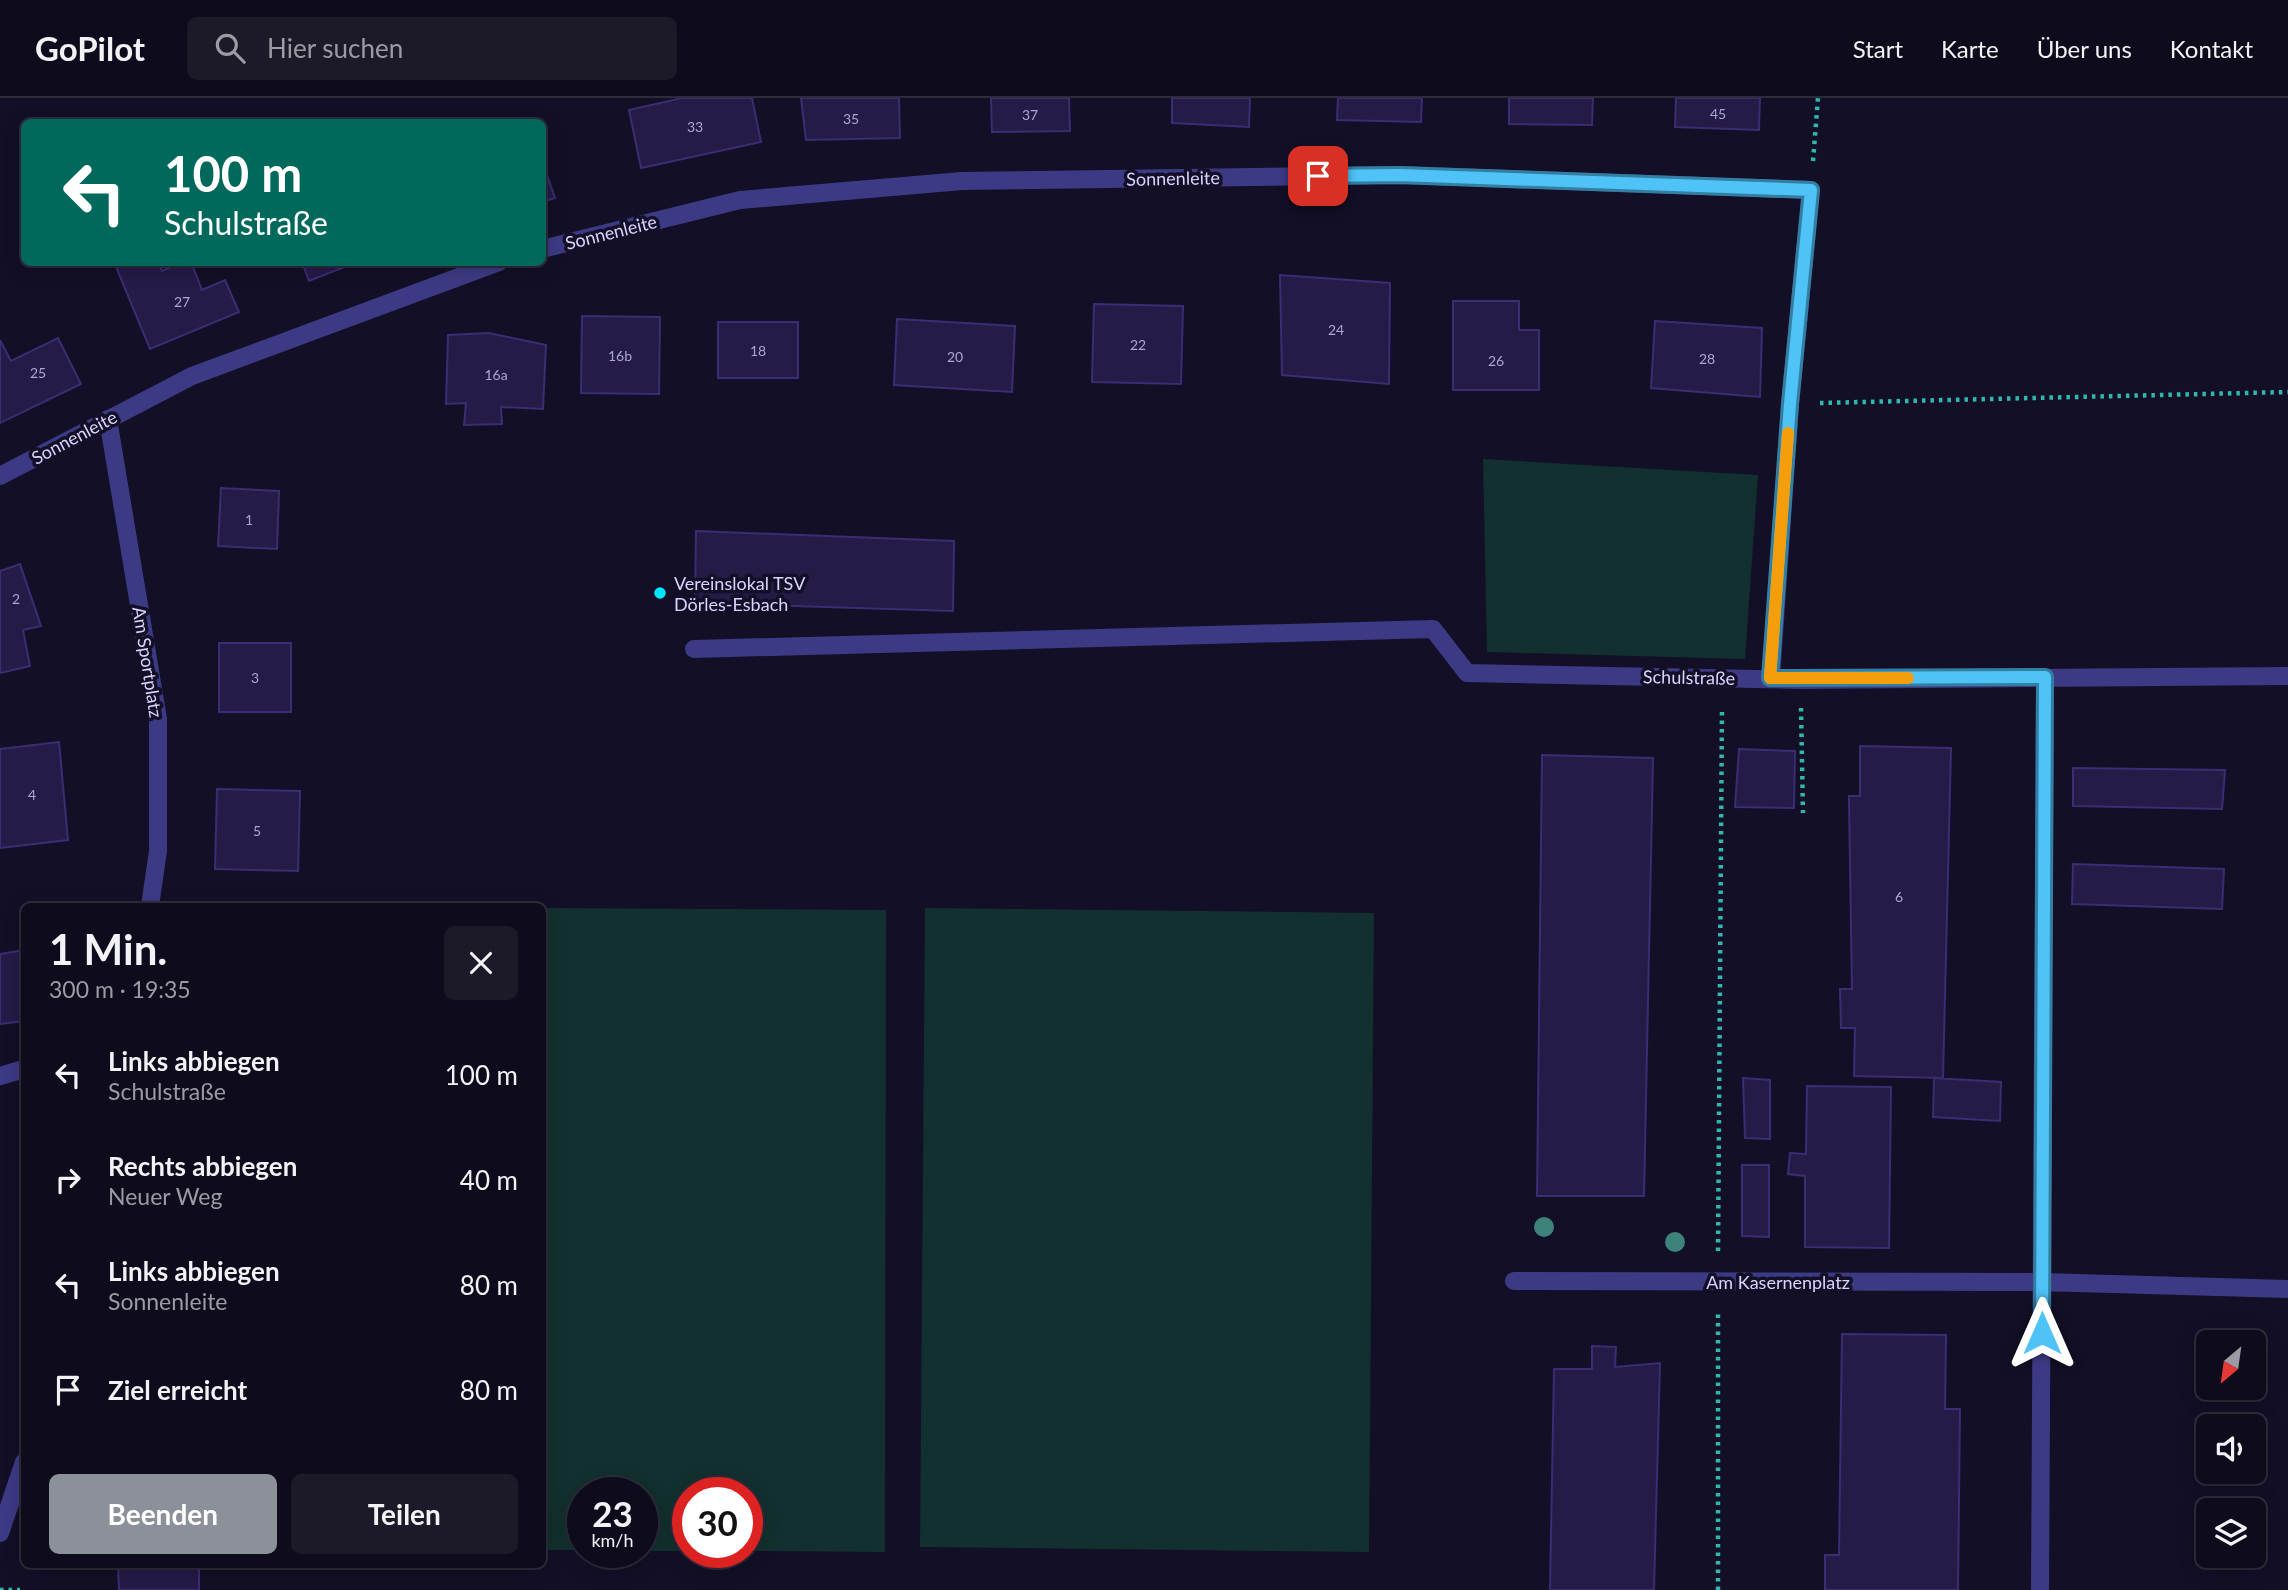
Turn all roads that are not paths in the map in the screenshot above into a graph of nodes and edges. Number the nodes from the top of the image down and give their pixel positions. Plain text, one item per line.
1 (546, 248) edge
2 (488, 266) edge
3 (108, 419) junction
4 (0, 476) edge
5 (694, 649) dead end
6 (2288, 676) edge
7 (2045, 677) junction
8 (1770, 678) junction
9 (149, 903) edge
10 (21, 1070) edge
11 (0, 1076) edge
12 (1514, 1282) dead end
13 (2042, 1282) junction
14 (2288, 1289) edge
15 (21, 1471) edge
16 (0, 1533) edge
17 (2040, 1590) edge

1 - 8 street, Sonnenleite
2 - 3 street, Sonnenleite
3 - 4 street, Sonnenleite
3 - 9 street, Am Sportplatz
5 - 8 street, Schulstraße
6 - 7 street, Schulstraße
7 - 8 street, Schulstraße
7 - 13 street
10 - 11 street
12 - 13 street, Am Kasernenplatz
13 - 14 street, Am Kasernenplatz
13 - 17 street
15 - 16 street

